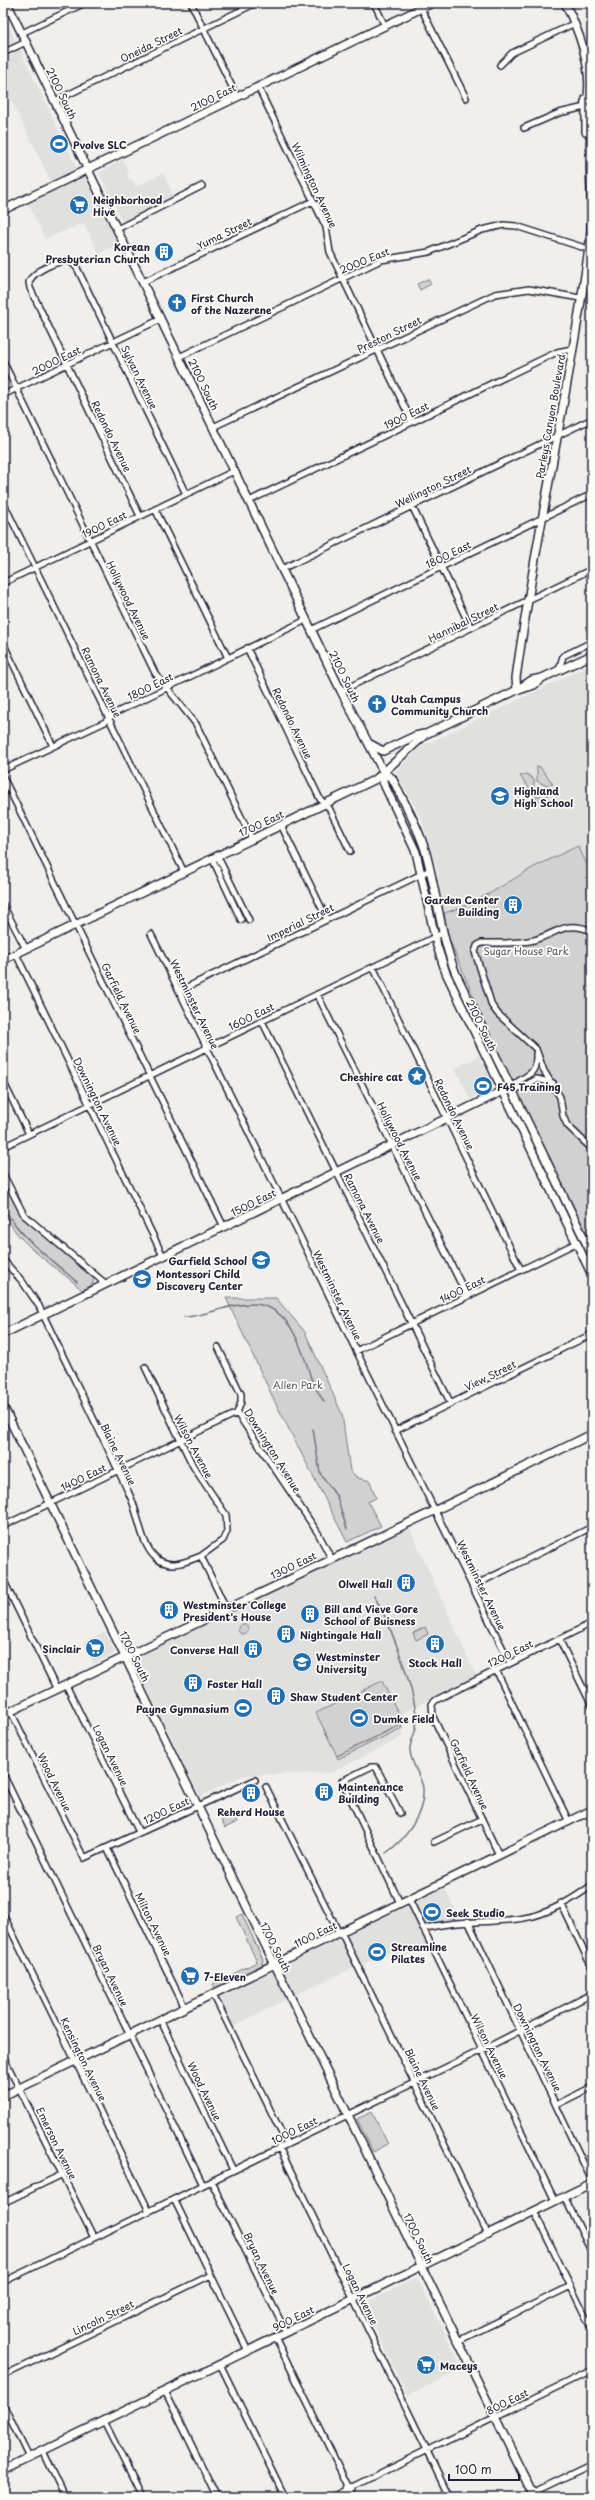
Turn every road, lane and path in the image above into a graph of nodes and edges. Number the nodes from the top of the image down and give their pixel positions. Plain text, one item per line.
1 (7, 3) edge
2 (85, 3) edge
3 (191, 3) edge
4 (256, 3) edge
5 (374, 3) edge
6 (432, 3) edge
7 (565, 3) edge
8 (421, 8) junction
9 (385, 26) junction
10 (576, 26) junction
11 (204, 28) junction
12 (22, 33) junction
13 (26, 42) junction
14 (3, 53) edge
15 (500, 65) dead end
16 (588, 74) junction
17 (592, 81) edge
18 (258, 87) junction
19 (590, 96) edge
20 (237, 97) junction
21 (466, 98) dead end
22 (54, 101) junction
23 (588, 110) edge
24 (592, 121) edge
25 (524, 128) dead end
26 (588, 144) junction
27 (87, 168) junction
28 (202, 186) dead end
29 (313, 200) junction
30 (3, 210) edge
31 (117, 229) junction
32 (588, 249) junction
33 (77, 268) joint
34 (342, 278) junction
35 (143, 282) junction
36 (580, 298) junction
37 (161, 319) junction
38 (113, 342) junction
39 (572, 349) junction
40 (377, 350) junction
41 (179, 357) junction
42 (3, 361) edge
43 (67, 364) junction
44 (16, 389) junction
45 (3, 395) edge
46 (592, 419) edge
47 (412, 422) junction
48 (213, 427) junction
49 (556, 436) junction
50 (234, 471) junction
51 (186, 494) junction
52 (592, 494) edge
53 (249, 500) junction
54 (3, 502) edge
55 (412, 506) junction
56 (156, 509) junction
57 (140, 516) junction
58 (542, 518) junction
59 (90, 540) junction
60 (35, 567) junction
61 (441, 567) junction
62 (282, 569) junction
63 (592, 569) edge
64 (3, 583) edge
65 (528, 600) junction
66 (306, 620) junction
67 (471, 628) junction
68 (311, 630) junction
69 (592, 642) edge
70 (3, 643) edge
71 (247, 648) junction
72 (592, 655) edge
73 (228, 658) junction
74 (559, 670) junction
75 (166, 688) junction
76 (517, 690) junction
77 (341, 691) junction
78 (109, 718) junction
79 (426, 734) junction
80 (368, 742) junction
81 (53, 746) junction
82 (3, 770) edge
83 (384, 773) junction
84 (3, 777) edge
85 (325, 804) junction
86 (281, 825) junction
87 (252, 838) junction
88 (350, 851) dead end
89 (214, 857) junction
90 (430, 870) junction
91 (184, 872) junction
92 (421, 874) junction
93 (3, 905) edge
94 (326, 919) junction
95 (241, 920) dead end
96 (248, 920) dead end
97 (75, 924) junction
98 (592, 931) edge
99 (443, 933) junction
100 (151, 934) dead end
101 (434, 937) junction
102 (26, 949) junction
103 (16, 954) junction
104 (3, 960) edge
105 (372, 967) junction
106 (179, 991) junction
107 (317, 994) junction
108 (262, 1021) junction
109 (207, 1048) junction
110 (536, 1050) junction
111 (150, 1076) junction
112 (3, 1081) edge
113 (553, 1083) junction
114 (511, 1087) junction
115 (503, 1091) junction
116 (89, 1105) junction
117 (447, 1118) junction
118 (29, 1134) junction
119 (392, 1145) junction
120 (3, 1147) edge
121 (592, 1149) edge
122 (337, 1172) junction
123 (3, 1174) edge
124 (281, 1199) junction
125 (224, 1227) junction
126 (592, 1237) edge
127 (584, 1240) junction
128 (576, 1243) junction
129 (592, 1255) edge
130 (163, 1256) junction
131 (3, 1260) edge
132 (521, 1270) junction
133 (592, 1275) edge
134 (106, 1284) junction
135 (467, 1296) junction
136 (43, 1315) junction
137 (412, 1323) junction
138 (3, 1334) edge
139 (592, 1334) edge
140 (218, 1347) dead end
141 (356, 1351) junction
142 (145, 1368) dead end
143 (451, 1404) junction
144 (3, 1406) edge
145 (236, 1413) junction
146 (396, 1431) junction
147 (592, 1434) edge
148 (180, 1440) junction
149 (118, 1471) junction
150 (50, 1504) junction
151 (435, 1511) junction
152 (3, 1526) edge
153 (592, 1528) edge
154 (201, 1556) junction
155 (331, 1558) junction
156 (3, 1579) edge
157 (473, 1586) junction
158 (226, 1608) junction
159 (592, 1623) edge
160 (559, 1639) junction
161 (125, 1657) junction
162 (510, 1663) junction
163 (496, 1670) junction
164 (66, 1685) junction
165 (57, 1690) junction
166 (436, 1700) joint
167 (592, 1706) edge
168 (11, 1712) junction
169 (3, 1716) edge
170 (3, 1774) edge
171 (255, 1780) dead end
172 (266, 1787) dead end
173 (196, 1806) junction
174 (592, 1810) edge
175 (400, 1813) dead end
176 (482, 1819) junction
177 (569, 1822) junction
178 (139, 1832) junction
179 (434, 1842) dead end
180 (106, 1848) junction
181 (499, 1855) junction
182 (86, 1858) joint
183 (592, 1885) edge
184 (409, 1899) junction
185 (561, 1903) junction
186 (400, 1904) junction
187 (3, 1914) edge
188 (468, 1921) junction
189 (423, 1929) junction
190 (340, 1933) junction
191 (274, 1965) junction
192 (592, 1968) edge
193 (213, 1994) junction
194 (592, 1994) edge
195 (185, 2008) junction
196 (160, 2020) junction
197 (520, 2030) junction
198 (130, 2034) junction
199 (482, 2050) junction
200 (3, 2056) edge
201 (75, 2061) junction
202 (414, 2083) junction
203 (592, 2087) edge
204 (20, 2088) junction
205 (3, 2096) edge
206 (556, 2104) junction
207 (347, 2115) junction
208 (287, 2144) junction
209 (279, 2147) junction
210 (233, 2170) junction
211 (63, 2174) junction
212 (211, 2180) junction
213 (592, 2182) edge
214 (203, 2185) junction
215 (564, 2196) junction
216 (174, 2199) junction
217 (555, 2201) junction
218 (3, 2203) edge
219 (149, 2211) junction
220 (534, 2211) junction
221 (488, 2234) junction
222 (94, 2238) junction
223 (592, 2253) edge
224 (421, 2266) junction
225 (212, 2275) junction
226 (3, 2282) edge
227 (571, 2286) junction
228 (354, 2299) junction
229 (592, 2330) edge
230 (286, 2332) junction
231 (275, 2338) junction
232 (458, 2341) junction
233 (248, 2351) junction
234 (220, 2364) junction
235 (592, 2370) edge
236 (3, 2376) edge
237 (165, 2391) junction
238 (3, 2404) edge
239 (495, 2418) junction
240 (104, 2421) junction
241 (427, 2450) junction
242 (43, 2451) junction
243 (29, 2458) junction
244 (592, 2464) edge
245 (3, 2470) edge
246 (349, 2488) junction
247 (533, 2495) edge
248 (65, 2497) edge
249 (142, 2497) edge
250 (217, 2497) edge
251 (285, 2497) edge
252 (332, 2497) edge
253 (354, 2497) edge
254 (449, 2497) edge

1 - 12 street, 2100 South
2 - 12 street
3 - 11 street
4 - 11 street, Oneida Street
5 - 9 street
6 - 8 street, 2100 East
7 - 10 street
8 - 9 street, 2100 East
8 - 21 street
9 - 18 street, 2100 East
10 - 15 street
10 - 16 street
11 - 20 street
11 - 22 street, Oneida Street
12 - 13 street, 2100 South
13 - 14 street
13 - 22 street, 2100 South
16 - 17 street
16 - 19 street
18 - 20 street, 2100 East
18 - 29 street, Wilmington Avenue
19 - 23 street, Parleys Canyon Boulevard
20 - 27 street, 2100 East
22 - 27 street, 2100 South
23 - 25 street
23 - 26 street, Parleys Canyon Boulevard
24 - 26 street, Parleys Canyon Boulevard
26 - 32 street, Parleys Canyon Boulevard
27 - 30 street, 2100 East
27 - 31 street, 2100 South
28 - 31 street
29 - 34 street, Wilmington Avenue
29 - 35 street, Yuma Street
31 - 35 street, 2100 South
32 - 34 street, 2000 East
32 - 36 street, Parleys Canyon Boulevard
33 - 38 street, Sylvan Avenue
33 - 43 street, Redondo Avenue
34 - 40 street, Wilmington Avenue
34 - 41 street, 2000 East
35 - 37 street, 2100 South
36 - 39 street, Parleys Canyon Boulevard
36 - 40 street, Preston Street
37 - 38 street, 2000 East
37 - 41 street, 2100 South
38 - 43 street, 2000 East
38 - 51 street, Sylvan Avenue
39 - 47 street, 1900 East
39 - 49 street, Parleys Canyon Boulevard
40 - 47 street, Wilmington Avenue
40 - 48 street, Preston Street
41 - 48 street, 2100 South
42 - 44 street, Hollywood Avenue
43 - 44 street, 2000 East
43 - 57 street, Redondo Avenue
44 - 45 street, 2000 East
44 - 59 street, Hollywood Avenue
46 - 49 street, Wellington Street
47 - 53 street, 1900 East
48 - 50 street, 2100 South
49 - 55 street, Wellington Street
49 - 58 street, Parleys Canyon Boulevard
50 - 51 street, 1900 East
50 - 53 street, 2100 South
51 - 56 street, 1900 East
52 - 58 street, 1800 East
53 - 62 street, 2100 South
54 - 60 street, Ramona Avenue
55 - 61 street
55 - 62 street, Wellington Street
56 - 57 street, 1900 East
56 - 73 street
57 - 59 street, 1900 East
58 - 61 street, 1800 East
58 - 65 street, Parleys Canyon Boulevard
59 - 60 street, 1900 East
59 - 75 street, Hollywood Avenue
60 - 64 street, 1900 East
60 - 78 street, Ramona Avenue
61 - 67 street
61 - 68 street, 1800 East
62 - 66 street, 2100 South
63 - 65 street, Hannibal Street
65 - 67 street, Hannibal Street
65 - 76 street, Parleys Canyon Boulevard
66 - 68 street, 2100 South
66 - 71 street, 1800 East
67 - 77 street, Hannibal Street
68 - 77 street, 2100 South
69 - 74 street
70 - 81 street
71 - 73 street, 1800 East
71 - 85 street, Redondo Avenue
72 - 74 street, 1700 East
73 - 75 street, 1800 East
74 - 76 street, 1700 East
75 - 78 street, 1800 East
75 - 87 street, Hollywood Avenue
76 - 79 street, 1700 East
77 - 80 street, 2100 South
78 - 81 street, 1800 East
78 - 91 street, Ramona Avenue
79 - 80 street
79 - 83 street, 1700 East
80 - 83 street, 2100 South
81 - 82 street, 1800 East
83 - 85 street, 1700 East
83 - 90 street, 2100 South
83 - 92 street, 2100 South
84 - 97 street, Garfield Avenue
85 - 86 street, 1700 East
85 - 88 street, Redondo Avenue
86 - 87 street, 1700 East
86 - 94 street
87 - 89 street, 1700 East
89 - 91 street, 1700 East
89 - 95 street
89 - 96 street
90 - 92 street, Imperial Street
90 - 99 street, 2100 South
91 - 97 street, 1700 East
92 - 94 street, Imperial Street
92 - 101 street, 2100 South
93 - 102 street
94 - 106 street, Imperial Street
97 - 102 street, 1700 East
97 - 111 street, Garfield Avenue
98 - 110 street
99 - 101 street, 1600 East
99 - 114 street, 2100 South
100 - 106 street, Westminster Avenue
101 - 105 street, 1600 East
101 - 115 street, 2100 South
102 - 103 street, 1700 East
103 - 104 street, 1700 East
103 - 116 street, Downington Avenue
105 - 107 street, 1600 East
105 - 117 street, Redondo Avenue
106 - 109 street, Westminster Avenue
107 - 108 street, 1600 East
107 - 119 street, Hollywood Avenue
108 - 109 street, 1600 East
108 - 122 street, Ramona Avenue
109 - 111 street, 1600 East
109 - 124 street, Westminster Avenue
110 - 113 street
110 - 114 street, 1500 East
111 - 116 street, 1600 East
111 - 125 street, Garfield Avenue
112 - 118 street
113 - 114 street, 1500 East
113 - 121 street
114 - 115 street, 1500 East
114 - 127 street, 2100 South
115 - 117 street, 1500 East
115 - 128 street, 2100 South
116 - 118 street, 1600 East
116 - 130 street, Downington Avenue
117 - 119 street, 1500 East
117 - 132 street, Redondo Avenue
118 - 120 street, 1600 East
119 - 122 street, 1500 East
119 - 135 street, Hollywood Avenue
122 - 124 street, 1500 East
122 - 137 street, Ramona Avenue
123 - 134 street
124 - 125 street, 1500 East
124 - 141 street, Westminster Avenue
125 - 130 street, 1500 East
126 - 127 street
127 - 129 street, 2100 South
128 - 132 street, 1400 East
128 - 133 street, 2100 South
130 - 134 street, 1500 East
131 - 136 street, Blaine Avenue
132 - 135 street, 1400 East
134 - 136 street, 1500 East
135 - 137 street, 1400 East
136 - 138 street, 1500 East
136 - 149 street, Blaine Avenue
137 - 141 street, 1400 East
137 - 143 street, Ramona Avenue
139 - 143 street, View Street
140 - 145 street, Downington Avenue
141 - 146 street, Westminster Avenue
142 - 148 street, Wilson Avenue
143 - 146 street, View Street
144 - 150 street, 1700 South
145 - 148 street, 1400 East
145 - 155 street, Downington Avenue
146 - 151 street, Westminster Avenue
147 - 151 street, 1300 East
148 - 149 street, 1400 East
148 - 154 street, Wilson Avenue
149 - 150 street, 1400 East
149 - 154 street, Blaine Avenue
150 - 152 street, 1400 East
150 - 161 street, 1700 South
151 - 155 street, 1300 East
151 - 157 street, Westminster Avenue
153 - 157 street
154 - 158 street
155 - 158 street, 1300 East
156 - 165 street
157 - 162 street, Westminster Avenue
158 - 161 street, 1300 East
159 - 160 street, 1200 East
160 - 162 street, 1200 East
160 - 167 street
161 - 164 street, 1300 East
161 - 173 street, 1700 South
162 - 163 street, 1200 East
163 - 166 street, 1200 East
163 - 177 street
164 - 165 street, 1300 East
164 - 178 street, Logan Avenue
165 - 168 street, 1300 East
166 - 176 street, Garfield Avenue
168 - 169 street, 1300 East
168 - 182 street, Wood Avenue
170 - 198 street, Bryan Avenue
171 - 173 street, 1200 East
172 - 190 street, Blaine Avenue
173 - 178 street, 1200 East
173 - 191 street, 1700 South
174 - 177 street, 1100 East
175 - 186 street
176 - 179 street
176 - 181 street, Garfield Avenue
177 - 181 street, 1100 East
178 - 180 street, 1200 East
180 - 182 street, 1200 East
180 - 195 street, Milton Avenue
181 - 184 street, 1100 East
183 - 185 street
184 - 186 street, 1100 East
184 - 189 street, Wilson Avenue
185 - 188 street
185 - 192 street
186 - 190 street, 1100 East
187 - 201 street, Kensington Avenue
188 - 189 street
188 - 197 street, Downington Avenue
189 - 199 street, Wilson Avenue
190 - 191 street, 1100 East
190 - 202 street, Blaine Avenue
191 - 193 street, 1100 East
191 - 207 street, 1700 South
193 - 195 street, 1100 East
193 - 208 street
194 - 197 street, 1000 East
195 - 196 street, 1100 East
196 - 198 street, 1100 East
196 - 210 street, Wood Avenue
197 - 199 street, 1000 East
197 - 206 street, Downington Avenue
198 - 201 street, 1100 East
198 - 214 street, Bryan Avenue
199 - 202 street, 1000 East
199 - 217 street, Wilson Avenue
200 - 204 street, Emerson Avenue
201 - 204 street, 1100 East
201 - 219 street, Kensington Avenue
202 - 207 street, 1000 East
202 - 221 street, Blaine Avenue
203 - 206 street
204 - 205 street, 1100 East
204 - 211 street, Emerson Avenue
206 - 213 street, Downington Avenue
207 - 208 street, 1000 East
207 - 224 street, 1700 South
208 - 209 street, 1000 East
209 - 210 street, 1000 East
209 - 228 street, Logan Avenue
210 - 212 street, 1000 East
211 - 218 street
211 - 222 street, Emerson Avenue
212 - 214 street, 1000 East
212 - 230 street, Bryan Avenue
213 - 215 street, 900 East
214 - 216 street, 1000 East
215 - 217 street, 900 East
215 - 223 street
216 - 219 street, 1000 East
216 - 225 street
217 - 220 street, 900 East
219 - 222 street, 1000 East
220 - 221 street, 900 East
220 - 227 street
221 - 224 street, 900 East
222 - 226 street, 1000 East
224 - 228 street, 900 East
224 - 232 street, 1700 South
225 - 233 street
225 - 236 street, Lincoln Street
227 - 229 street
227 - 232 street
228 - 230 street, 900 East
228 - 241 street, Logan Avenue
230 - 231 street, 900 East
231 - 233 street, 900 East
231 - 246 street
232 - 239 street, 1700 South
233 - 234 street, 900 East
234 - 237 street, 900 East
234 - 251 street
235 - 239 street, 800 East
237 - 240 street, 900 East
237 - 250 street
238 - 243 street
239 - 241 street, 800 East
239 - 247 street, 1700 South
240 - 242 street, 900 East
240 - 249 street
241 - 246 street, 800 East
241 - 254 street, Logan Avenue
242 - 243 street, 900 East
242 - 248 street
243 - 245 street, 900 East
244 - 247 street
246 - 252 street, 800 East
246 - 253 street

